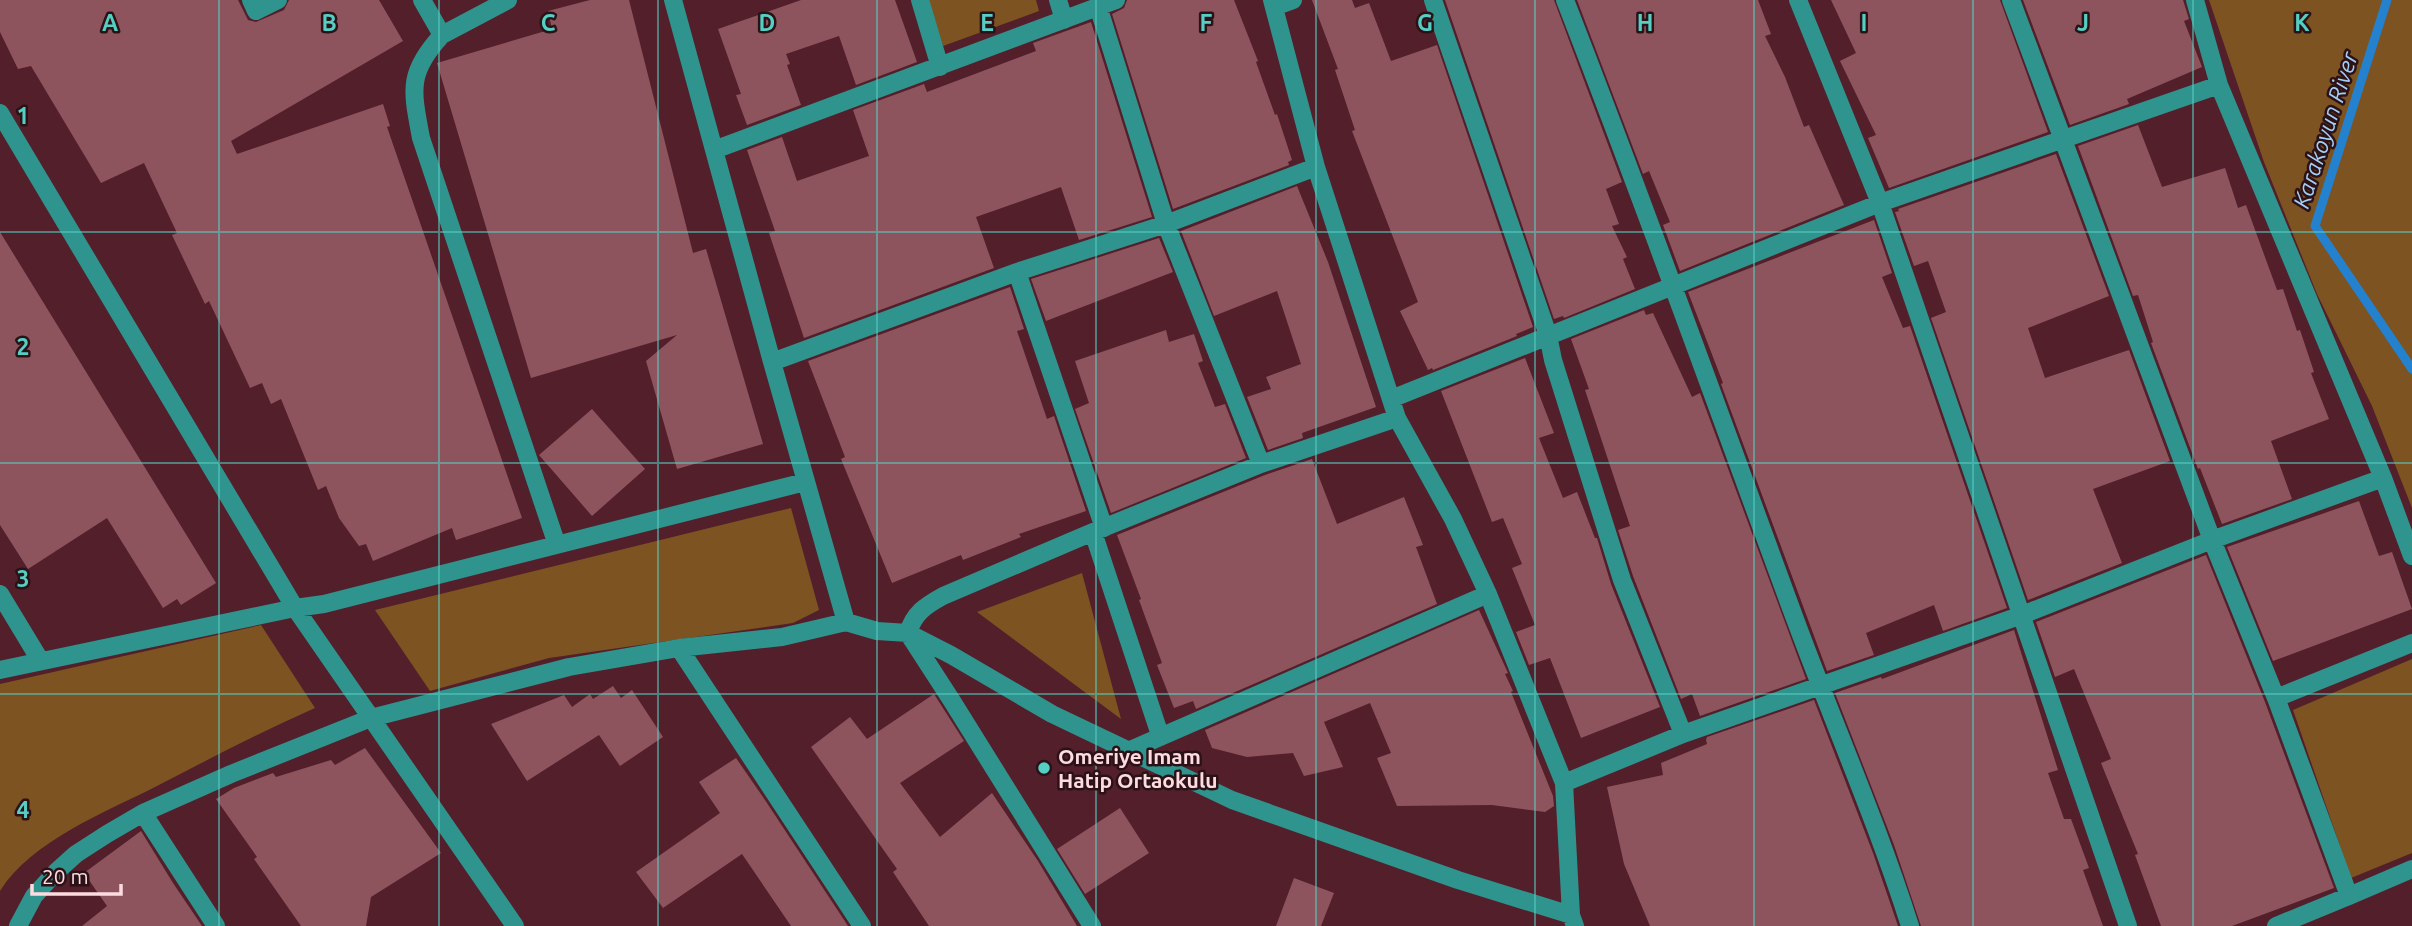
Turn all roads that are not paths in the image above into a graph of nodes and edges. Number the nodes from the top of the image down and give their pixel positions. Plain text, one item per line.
1 (251, 0) edge
2 (278, 0) edge
3 (422, 0) edge
4 (508, 0) edge
5 (673, 0) edge
6 (920, 0) edge
7 (1058, 0) edge
8 (1116, 0) edge
9 (1293, 0) edge
10 (1433, 0) edge
11 (1565, 0) edge
12 (1798, 0) edge
13 (2011, 0) edge
14 (2195, 0) edge
15 (1273, 4) edge
16 (1098, 6) junction
17 (1064, 20) junction
18 (442, 35) junction
19 (940, 67) junction
20 (2219, 85) junction
21 (0, 113) edge
22 (2064, 140) junction
23 (714, 150) junction
24 (1316, 167) junction
25 (1880, 203) junction
26 (1166, 224) junction
27 (1017, 272) junction
28 (1673, 287) junction
29 (1548, 335) junction
30 (772, 362) junction
31 (1391, 399) junction
32 (1397, 418) junction
33 (1261, 464) junction
34 (2383, 478) junction
35 (805, 482) junction
36 (1098, 530) junction
37 (2212, 540) junction
38 (557, 545) junction
39 (2412, 555) edge
40 (0, 594) edge
41 (1488, 594) junction
42 (295, 608) junction
43 (2022, 615) junction
44 (846, 622) junction
45 (908, 634) junction
46 (2412, 643) edge
47 (679, 648) junction
48 (40, 660) junction
49 (0, 670) edge
50 (1819, 685) junction
51 (2276, 698) junction
52 (371, 718) junction
53 (1683, 734) junction
54 (1160, 735) junction
55 (1128, 751) junction
56 (1564, 783) junction
57 (144, 813) junction
58 (2412, 869) edge
59 (2349, 896) junction
60 (1573, 921) edge
61 (18, 926) edge
62 (216, 926) edge
63 (515, 926) edge
64 (862, 926) edge
65 (1092, 926) edge
66 (1910, 926) edge
67 (2128, 926) edge
68 (2276, 926) edge

1 - 2 street
3 - 18 street
4 - 18 street
5 - 23 street
6 - 19 street
7 - 17 street
8 - 16 street
9 - 15 street
10 - 29 street
11 - 28 street
12 - 25 street
13 - 22 street
14 - 20 street
15 - 24 street
16 - 17 street
16 - 26 street
17 - 19 street
18 - 38 street
19 - 23 street
20 - 22 street
20 - 34 street
21 - 42 street
22 - 25 street
22 - 37 street
23 - 30 street
24 - 26 street
24 - 31 street
25 - 28 street
25 - 43 street
26 - 27 street
26 - 33 street
27 - 30 street
27 - 36 street
28 - 29 street
28 - 50 street
29 - 31 street
29 - 53 street
30 - 35 street
31 - 32 street
32 - 33 street
32 - 41 street
33 - 36 street
34 - 37 street
34 - 39 street
35 - 38 street
35 - 44 street
36 - 45 street
36 - 54 street
37 - 43 street
37 - 51 street
38 - 42 street
40 - 48 street
41 - 54 street
41 - 56 street
42 - 48 street
42 - 52 street
43 - 50 street
43 - 67 street
44 - 45 street
44 - 47 street
45 - 55 street
45 - 65 street
46 - 51 street
47 - 52 street
47 - 64 street
48 - 49 street
50 - 53 street
50 - 66 street
51 - 59 street
52 - 57 street
52 - 63 street
53 - 56 street
54 - 55 street
55 - 60 street
56 - 60 street
57 - 61 street
57 - 62 street
58 - 59 street
59 - 68 street

